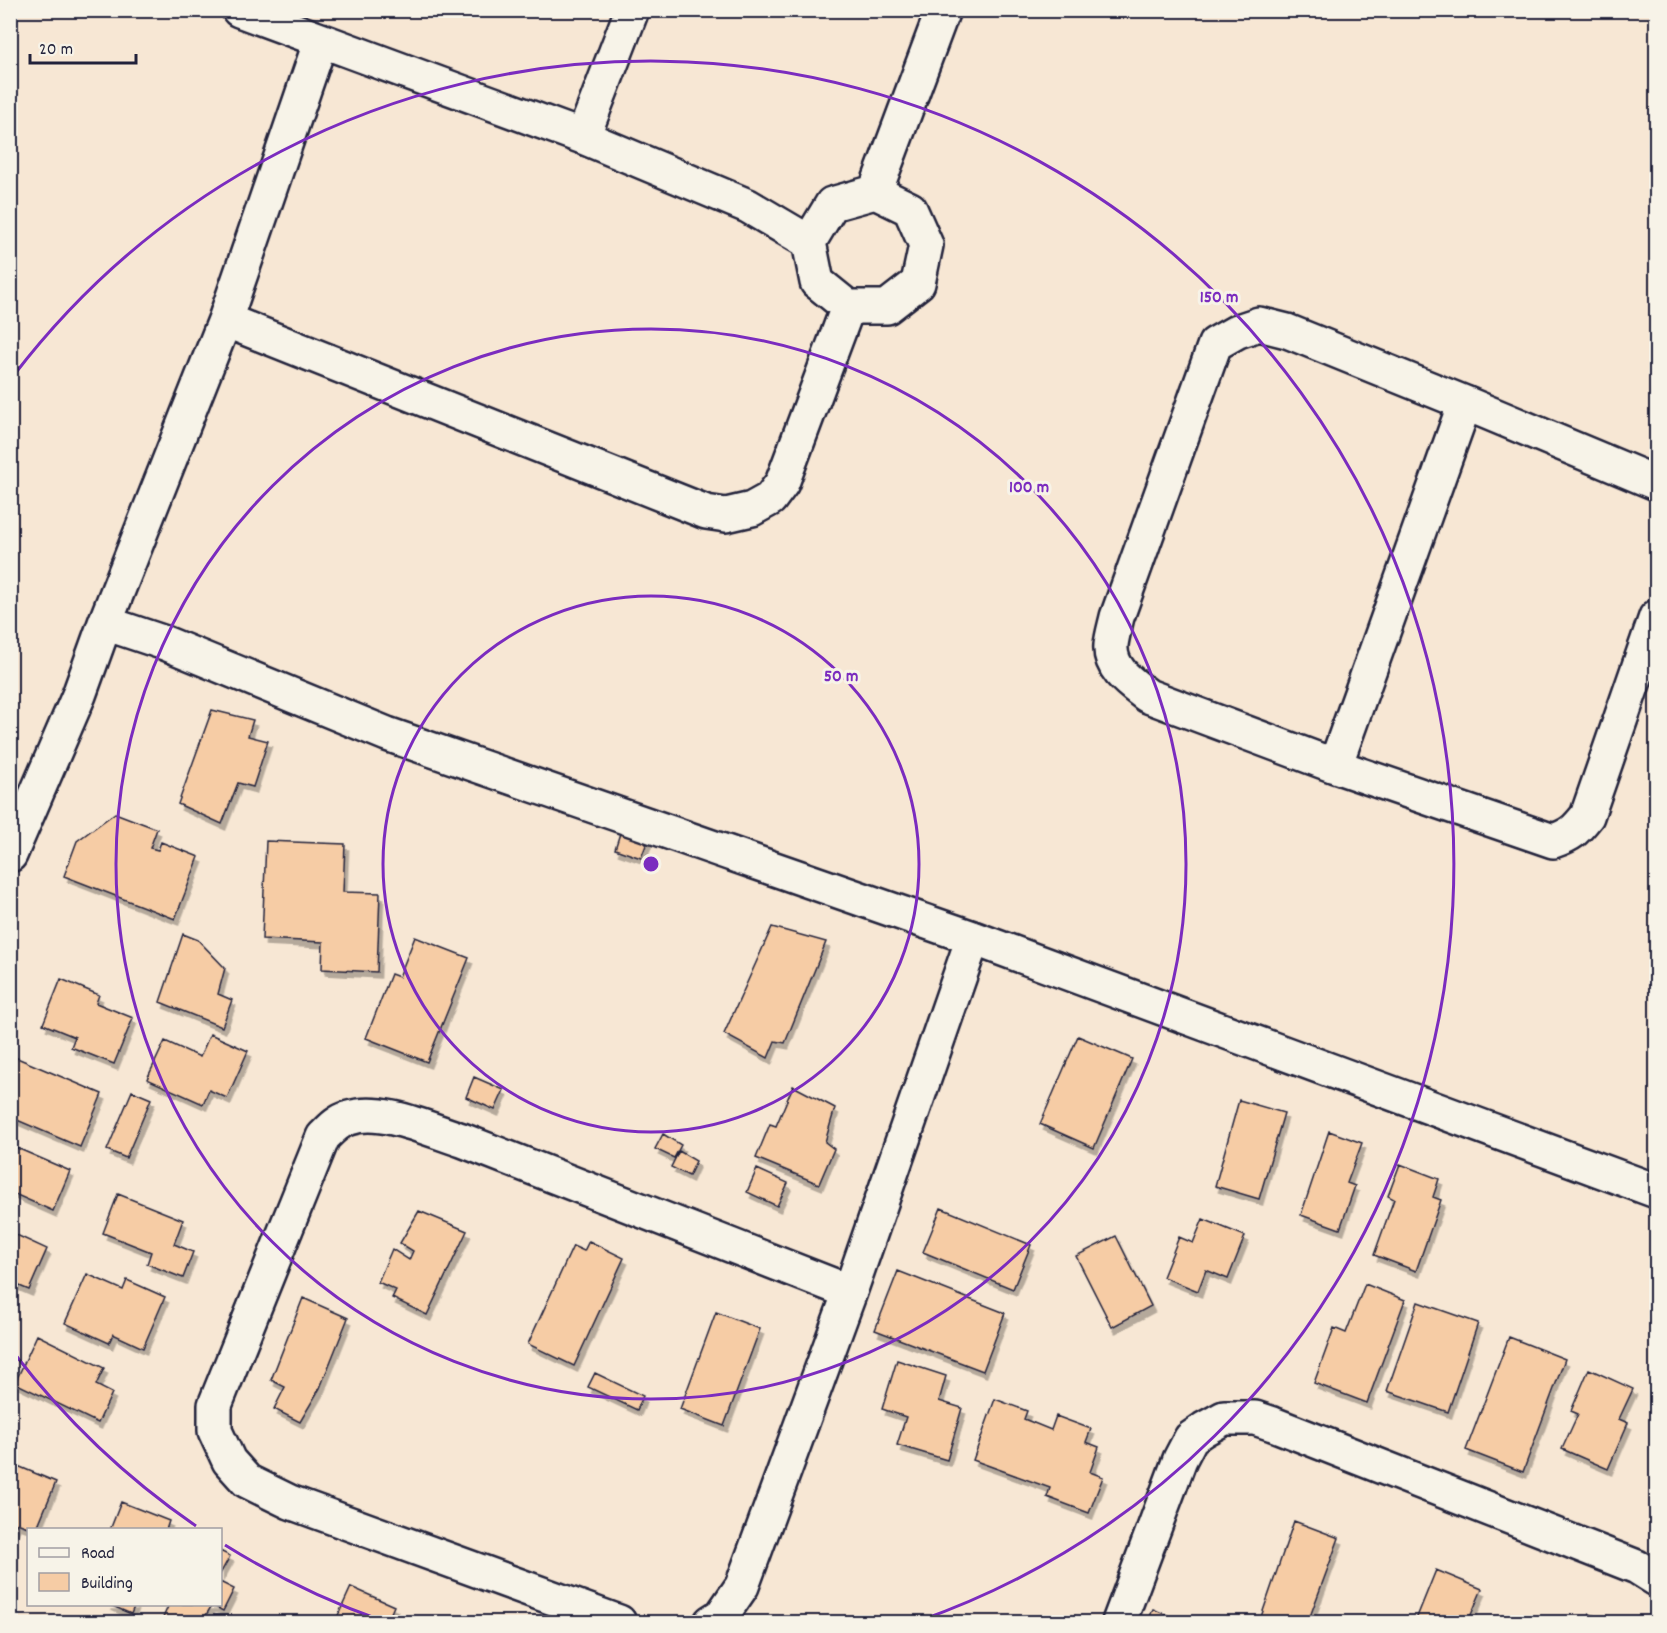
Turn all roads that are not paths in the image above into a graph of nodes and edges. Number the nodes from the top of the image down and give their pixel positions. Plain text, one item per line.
1 (239, 10) edge
2 (632, 10) edge
3 (943, 10) edge
4 (321, 40) junction
5 (583, 137) junction
6 (875, 192) junction
7 (809, 242) junction
8 (848, 307) junction
9 (225, 320) junction
10 (1465, 403) junction
11 (1656, 483) edge
12 (1656, 617) edge
13 (105, 623) junction
14 (1335, 766) junction
15 (10, 855) edge
16 (973, 938) junction
17 (1656, 1191) edge
18 (850, 1292) junction
19 (1656, 1579) edge
20 (619, 1623) edge
21 (711, 1623) edge
22 (1119, 1623) edge

1 - 4 street
2 - 5 street
3 - 6 street
4 - 5 street
4 - 9 street
5 - 7 street
6 - 7 street
6 - 8 street
7 - 8 street
8 - 9 street
9 - 13 street
10 - 11 street
10 - 14 street
10 - 14 street
12 - 14 street
13 - 15 street
13 - 16 street
16 - 17 street
16 - 18 street
18 - 20 street
18 - 21 street
19 - 22 street

